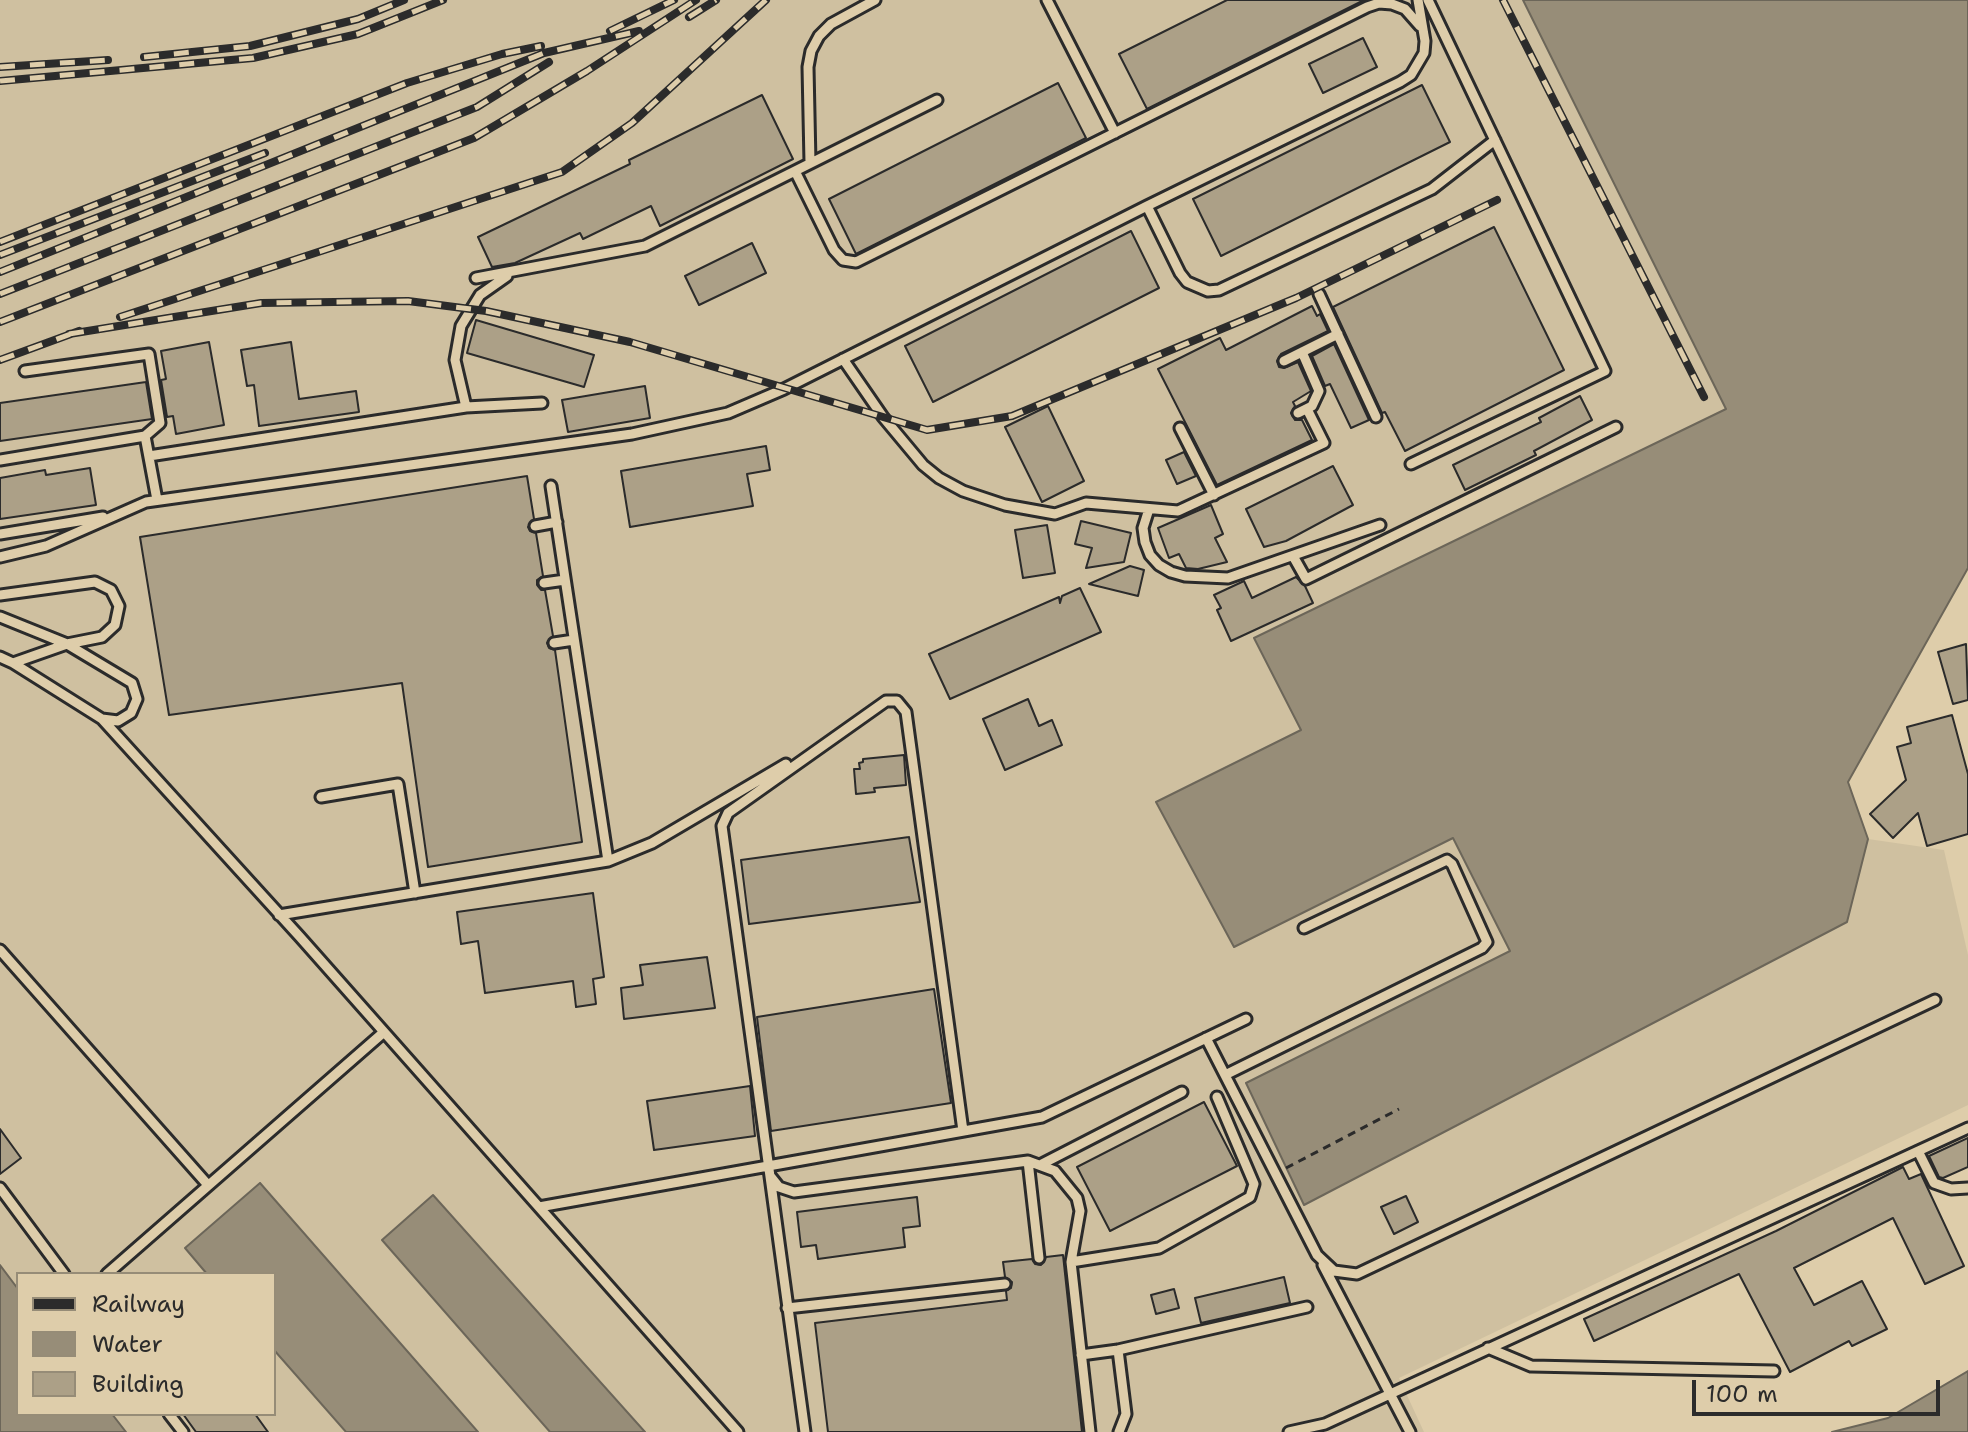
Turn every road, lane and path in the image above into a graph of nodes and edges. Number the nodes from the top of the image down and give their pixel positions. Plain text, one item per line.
1 (875, 0) edge
2 (1047, 0) edge
3 (1418, 0) edge
4 (1428, 0) edge
5 (1422, 28) junction
6 (937, 100) dead end
7 (1115, 133) junction
8 (1495, 140) junction
9 (810, 163) junction
10 (795, 171) junction
11 (1147, 206) junction
12 (512, 273) junction
13 (476, 278) dead end
14 (1319, 294) dead end
15 (1338, 334) junction
16 (1302, 352) junction
17 (843, 359) junction
18 (1284, 361) dead end
19 (25, 371) dead end
20 (542, 403) dead end
21 (466, 407) junction
22 (1376, 417) dead end
23 (1616, 427) dead end
24 (1180, 428) dead end
25 (145, 436) junction
26 (149, 456) junction
27 (0, 460) edge
28 (1411, 464) dead end
29 (551, 486) dead end
30 (1214, 495) junction
31 (157, 500) junction
32 (1149, 509) junction
33 (116, 515) junction
34 (557, 522) junction
35 (1380, 525) dead end
36 (535, 526) dead end
37 (0, 534) edge
38 (1293, 556) junction
39 (0, 557) edge
40 (565, 580) junction
41 (544, 583) dead end
42 (0, 595) edge
43 (0, 617) edge
44 (574, 640) junction
45 (554, 643) dead end
46 (67, 644) junction
47 (0, 657) edge
48 (13, 663) junction
49 (102, 719) junction
50 (822, 744) junction
51 (321, 797) dead end
52 (608, 861) junction
53 (415, 893) junction
54 (279, 915) junction
55 (1304, 928) dead end
56 (0, 950) edge
57 (1935, 1000) dead end
58 (1246, 1019) dead end
59 (384, 1032) junction
60 (1206, 1038) junction
61 (1225, 1075) junction
62 (1182, 1092) dead end
63 (1217, 1097) dead end
64 (1399, 1109) dead end
65 (1968, 1128) edge
66 (963, 1131) junction
67 (1918, 1151) junction
68 (1028, 1161) junction
69 (1042, 1164) junction
70 (768, 1166) junction
71 (1286, 1168) dead end
72 (208, 1185) junction
73 (0, 1188) edge
74 (1968, 1188) edge
75 (539, 1207) junction
76 (1317, 1255) junction
77 (1039, 1258) dead end
78 (1071, 1262) junction
79 (63, 1272) edge
80 (109, 1272) edge
81 (1005, 1284) dead end
82 (1307, 1307) dead end
83 (787, 1308) junction
84 (1488, 1348) junction
85 (1118, 1350) junction
86 (1081, 1355) junction
87 (1774, 1371) dead end
88 (1388, 1393) junction
89 (171, 1416) edge
90 (183, 1432) edge
91 (738, 1432) edge
92 (805, 1432) edge
93 (1090, 1432) edge
94 (1119, 1432) edge
95 (1289, 1432) edge
96 (1410, 1432) edge

1 - 9 lane
2 - 7 lane
3 - 5 lane
4 - 8 lane
5 - 7 lane
5 - 11 lane
6 - 9 lane
7 - 10 lane
8 - 11 lane
8 - 28 lane
9 - 10 lane
10 - 12 lane
11 - 17 lane
12 - 13 lane
12 - 21 lane
14 - 15 lane
15 - 16 lane
15 - 22 lane
16 - 18 lane
16 - 30 lane
17 - 31 lane
17 - 32 lane
19 - 25 lane
20 - 21 lane
21 - 26 lane
23 - 38 lane
24 - 30 lane
25 - 26 lane
25 - 27 lane
26 - 31 lane
29 - 34 lane
30 - 32 lane
31 - 33 lane
32 - 38 lane
33 - 37 lane
33 - 39 lane
34 - 36 lane
34 - 40 lane
35 - 38 lane
40 - 41 lane
40 - 44 lane
42 - 46 lane
43 - 46 lane
44 - 45 lane
44 - 52 lane
46 - 48 lane
46 - 49 lane
47 - 48 lane
48 - 49 lane
49 - 54 lane
50 - 52 lane
50 - 66 lane
50 - 70 lane
51 - 53 lane
52 - 53 lane
53 - 54 lane
54 - 59 lane
55 - 61 lane
56 - 72 lane
57 - 76 lane
58 - 60 lane
59 - 72 lane
59 - 75 lane
60 - 61 lane
60 - 66 lane
61 - 76 lane
62 - 69 lane
63 - 78 lane
64 - 71 path
65 - 67 lane
66 - 70 lane
67 - 74 lane
67 - 84 lane
68 - 69 lane
68 - 70 lane
68 - 77 lane
69 - 78 lane
70 - 75 lane
70 - 83 lane
72 - 80 lane
73 - 79 lane
75 - 91 lane
76 - 88 lane
78 - 86 lane
81 - 83 lane
82 - 85 lane
83 - 92 lane
84 - 87 lane
84 - 88 lane
85 - 86 lane
85 - 94 lane
86 - 93 lane
88 - 95 lane
88 - 96 lane
89 - 90 lane

